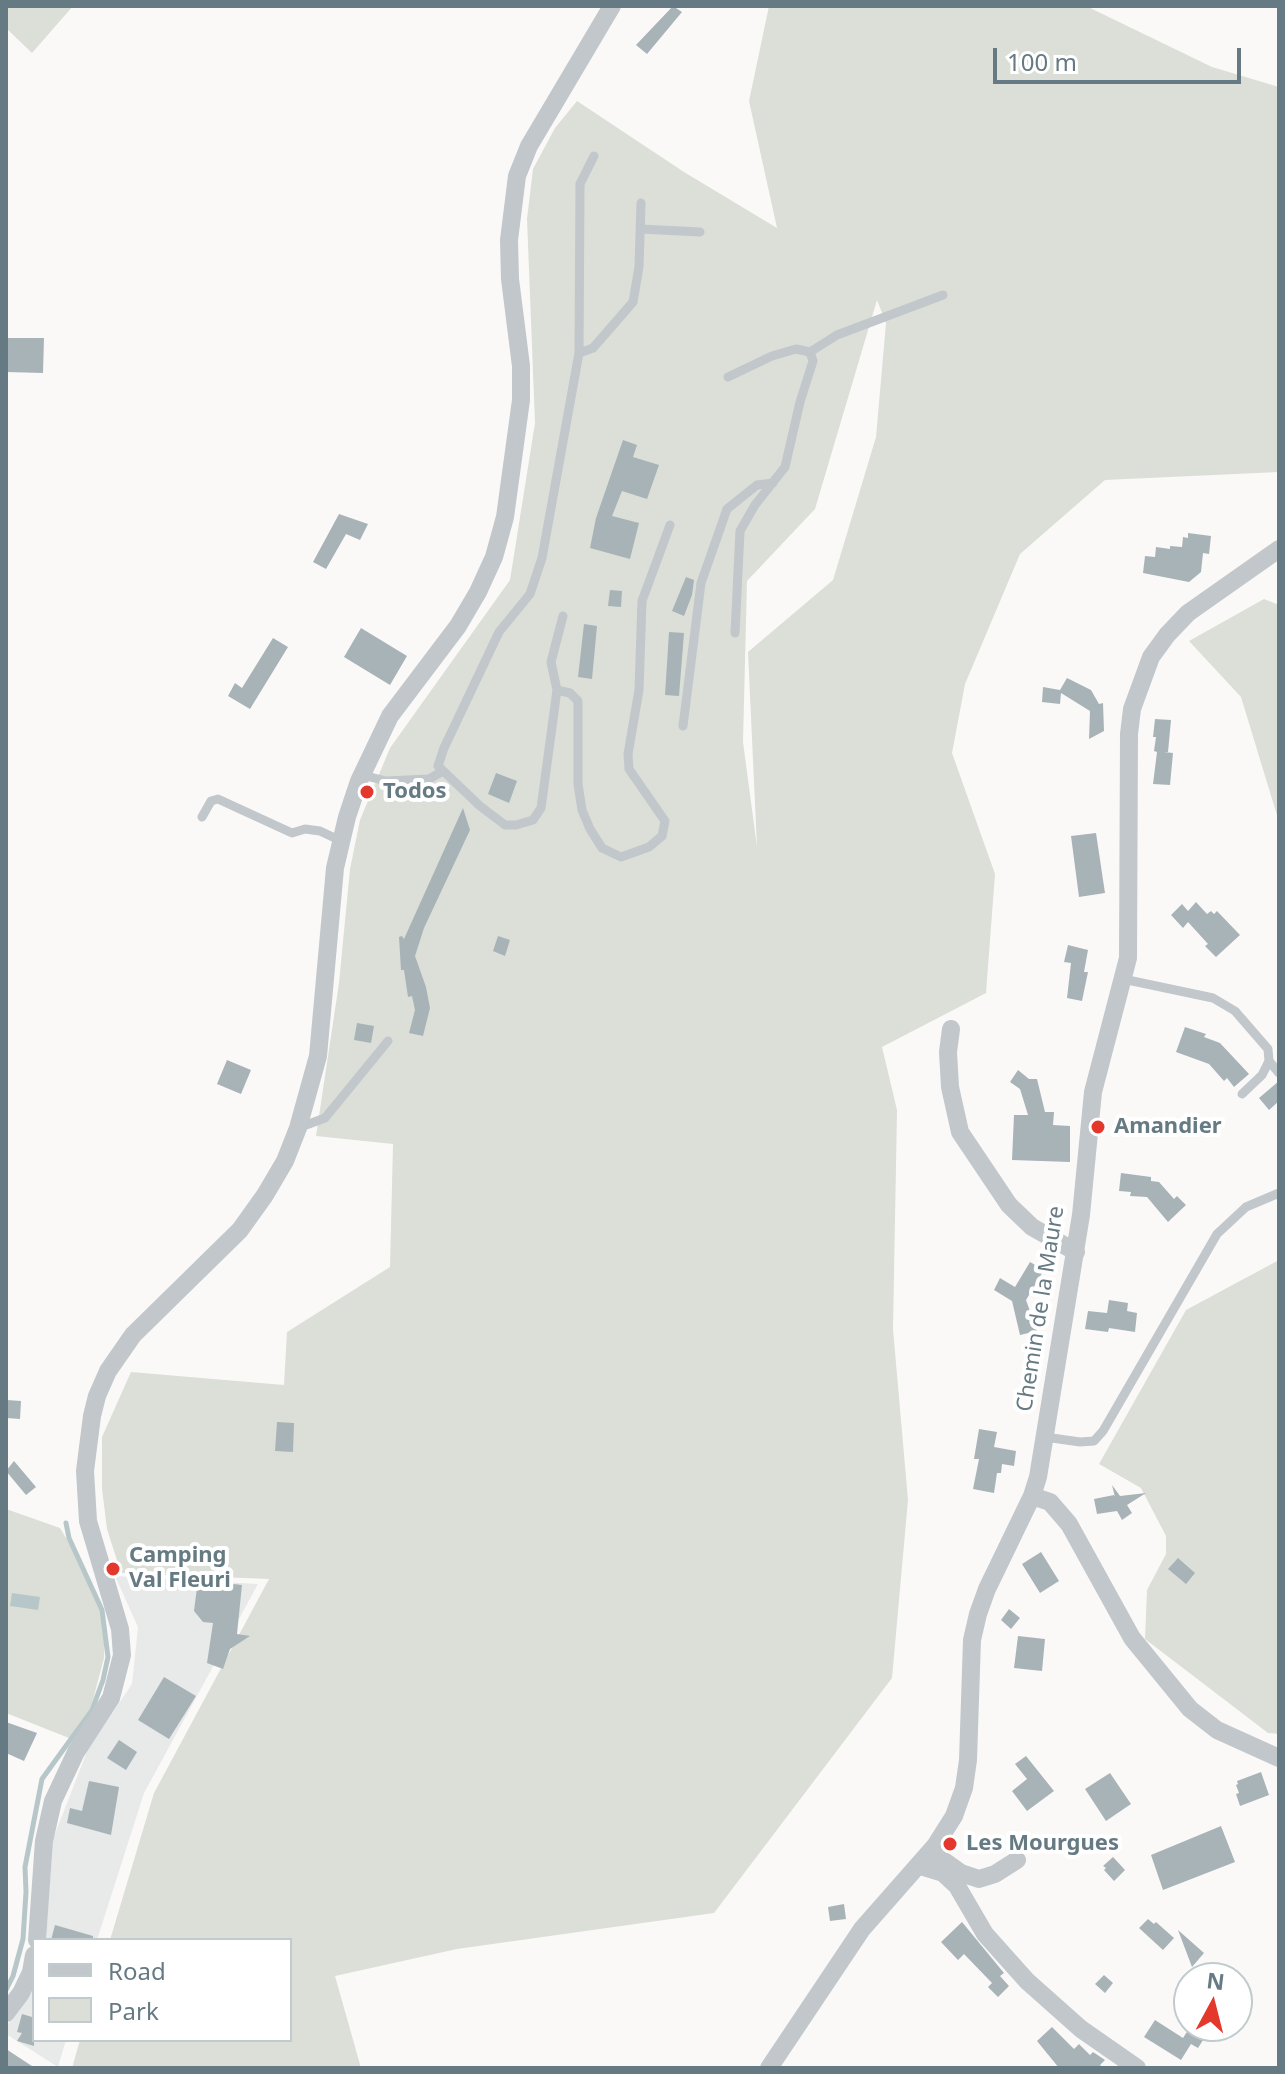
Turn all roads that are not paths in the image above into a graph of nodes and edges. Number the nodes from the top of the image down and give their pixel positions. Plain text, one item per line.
1 (612, 6) edge
2 (594, 156) dead end
3 (641, 203) dead end
4 (640, 229) junction
5 (700, 232) dead end
6 (943, 295) dead end
7 (810, 352) junction
8 (579, 353) junction
9 (728, 377) dead end
10 (773, 483) junction
11 (670, 525) dead end
12 (1279, 549) edge
13 (563, 616) dead end
14 (735, 633) dead end
15 (557, 690) junction
16 (683, 726) dead end
17 (443, 771) junction
18 (362, 775) junction
19 (202, 817) dead end
20 (339, 840) junction
21 (1123, 979) junction
22 (951, 1029) dead end
23 (388, 1041) dead end
24 (1269, 1061) junction
25 (1279, 1073) edge
26 (1242, 1094) dead end
27 (298, 1128) junction
28 (1279, 1193) edge
29 (1076, 1252) junction
30 (1045, 1437) junction
31 (1032, 1496) junction
32 (1279, 1758) edge
33 (925, 1859) junction
34 (1017, 1860) dead end
35 (37, 1938) edge
36 (32, 1966) edge
37 (6, 2013) edge
38 (769, 2068) edge
39 (1137, 2068) edge

1 - 18 street
2 - 8 lane
3 - 4 lane
4 - 5 lane
4 - 8 lane
6 - 7 lane
7 - 9 lane
7 - 10 lane
8 - 17 lane
10 - 14 lane
10 - 16 lane
11 - 15 lane
12 - 21 street, Chemin de la Maure
13 - 15 lane
15 - 17 lane
17 - 18 lane
18 - 20 street
19 - 20 lane
20 - 27 street
21 - 24 lane
21 - 29 street, Chemin de la Maure
22 - 29 street
23 - 27 lane
24 - 25 lane
24 - 26 lane
27 - 35 street
28 - 30 lane
29 - 30 street, Chemin de la Maure
30 - 31 street, Chemin de la Maure
31 - 32 street
31 - 33 street, Chemin de la Maure
33 - 34 street
33 - 38 street, Chemin de la Maure
33 - 39 street
36 - 37 street

